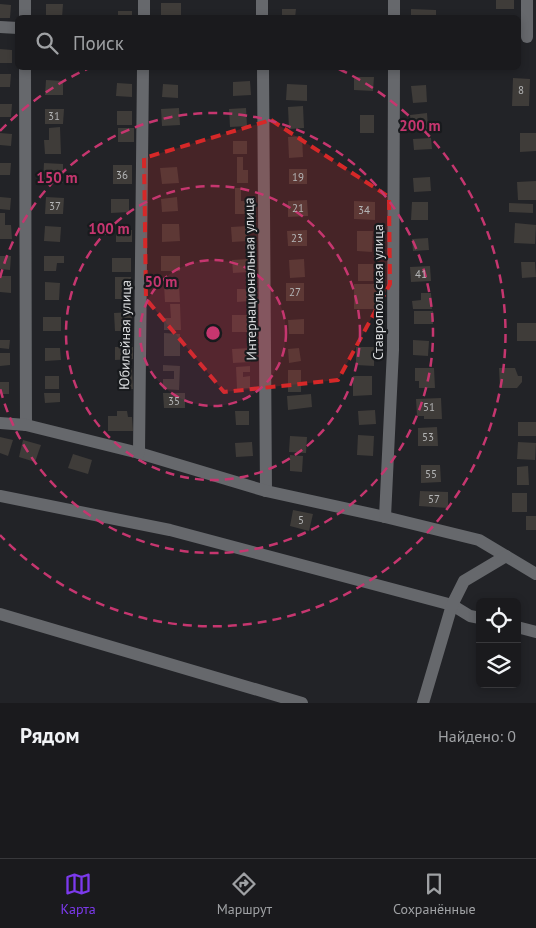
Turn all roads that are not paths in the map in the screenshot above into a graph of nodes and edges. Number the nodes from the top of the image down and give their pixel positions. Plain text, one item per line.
1 (25, 0) edge
2 (144, 0) edge
3 (262, 0) edge
4 (394, 0) edge
5 (527, 0) edge
6 (25, 15) edge
7 (144, 15) edge
8 (262, 15) edge
9 (394, 15) edge
10 (0, 27) edge
11 (15, 28) edge
12 (527, 39) edge
13 (25, 70) edge
14 (143, 70) edge
15 (263, 70) edge
16 (394, 70) edge
17 (0, 423) edge
18 (26, 425) junction
19 (138, 453) junction
20 (266, 491) junction
21 (0, 496) edge
22 (385, 517) junction
23 (506, 556) junction
24 (536, 574) edge
25 (452, 605) junction
26 (0, 614) edge
27 (476, 617) edge
28 (521, 628) edge
29 (536, 632) edge
30 (302, 703) edge
31 (423, 703) edge

1 - 6 street
2 - 7 street
3 - 8 street
4 - 9 street
5 - 12 street
10 - 11 street
13 - 18 street
14 - 19 street, Юбилейная улица
15 - 20 street, Интернациональная улица
16 - 22 street, Ставропольская улица
17 - 18 street
18 - 19 street
19 - 20 street
20 - 22 street
21 - 25 street
22 - 23 street
23 - 24 street
23 - 25 street
25 - 27 street
25 - 31 street
26 - 30 street
28 - 29 street

